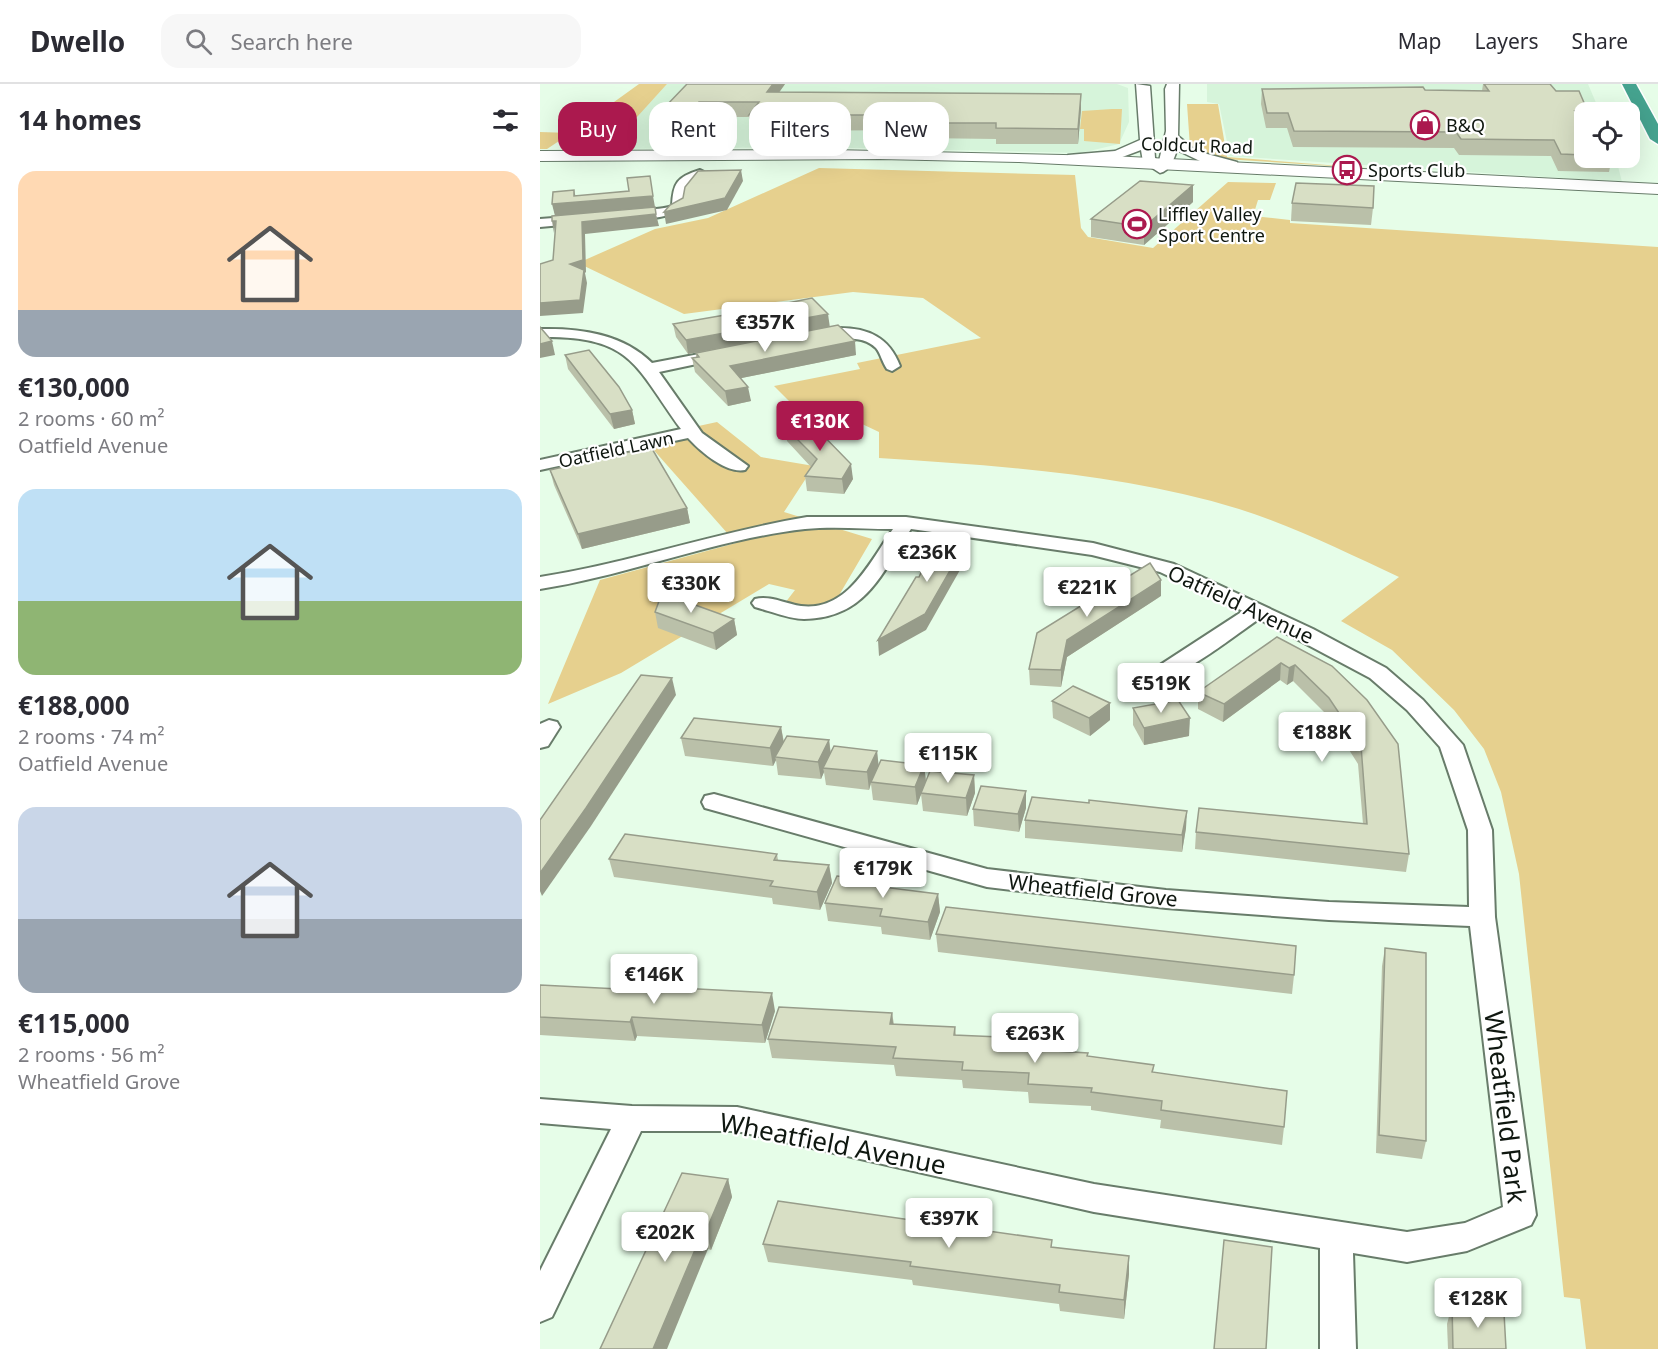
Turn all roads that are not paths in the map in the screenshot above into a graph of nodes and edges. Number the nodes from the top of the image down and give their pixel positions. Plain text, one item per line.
1 (1142, 84) edge
2 (1173, 84) edge
3 (1629, 84) edge
4 (1173, 138) junction
5 (1658, 139) edge
6 (1147, 142) junction
7 (851, 154) edge
8 (540, 156) edge
9 (749, 156) edge
10 (753, 156) edge
11 (1060, 159) junction
12 (1159, 164) junction
13 (1232, 165) junction
14 (1316, 172) junction
15 (700, 174) edge
16 (1658, 189) edge
17 (614, 217) edge
18 (593, 219) edge
19 (540, 223) edge
20 (540, 333) edge
21 (796, 339) edge
22 (739, 351) edge
23 (892, 366) dead end
24 (648, 369) junction
25 (691, 432) junction
26 (540, 465) edge
27 (739, 466) dead end
28 (906, 523) junction
29 (540, 584) edge
30 (762, 603) dead end
31 (1256, 612) junction
32 (1149, 676) dead end
33 (714, 802) dead end
34 (1482, 917) junction
35 (540, 1111) edge
36 (632, 1118) junction
37 (1336, 1237) junction
38 (1407, 1247) joint
39 (540, 1306) edge
40 (1338, 1349) edge

1 - 6 street
2 - 4 street
3 - 5 highway
4 - 12 street
4 - 13 street
6 - 11 street
6 - 12 street
7 - 11 main road, Coldcut Road
8 - 9 main road, Coldcut Road
10 - 12 main road, Coldcut Road
11 - 12 main road, Coldcut Road
12 - 13 main road, Coldcut Road
12 - 14 main road, Coldcut Road
13 - 14 main road, Coldcut Road
14 - 16 main road, Coldcut Road
15 - 17 street
18 - 19 street
20 - 24 street
21 - 23 street
22 - 24 street
24 - 25 street
25 - 26 street, Oatfield Lawn
25 - 27 street
28 - 29 street, Oatfield Avenue
28 - 30 street
28 - 31 street, Oatfield Avenue
31 - 32 street
31 - 34 street, Oatfield Avenue
33 - 34 street, Wheatfield Grove
34 - 38 street, Wheatfield Park
35 - 36 street, Wheatfield Avenue
36 - 37 street, Wheatfield Avenue
36 - 39 street
37 - 38 street, Wheatfield Avenue
37 - 40 street

